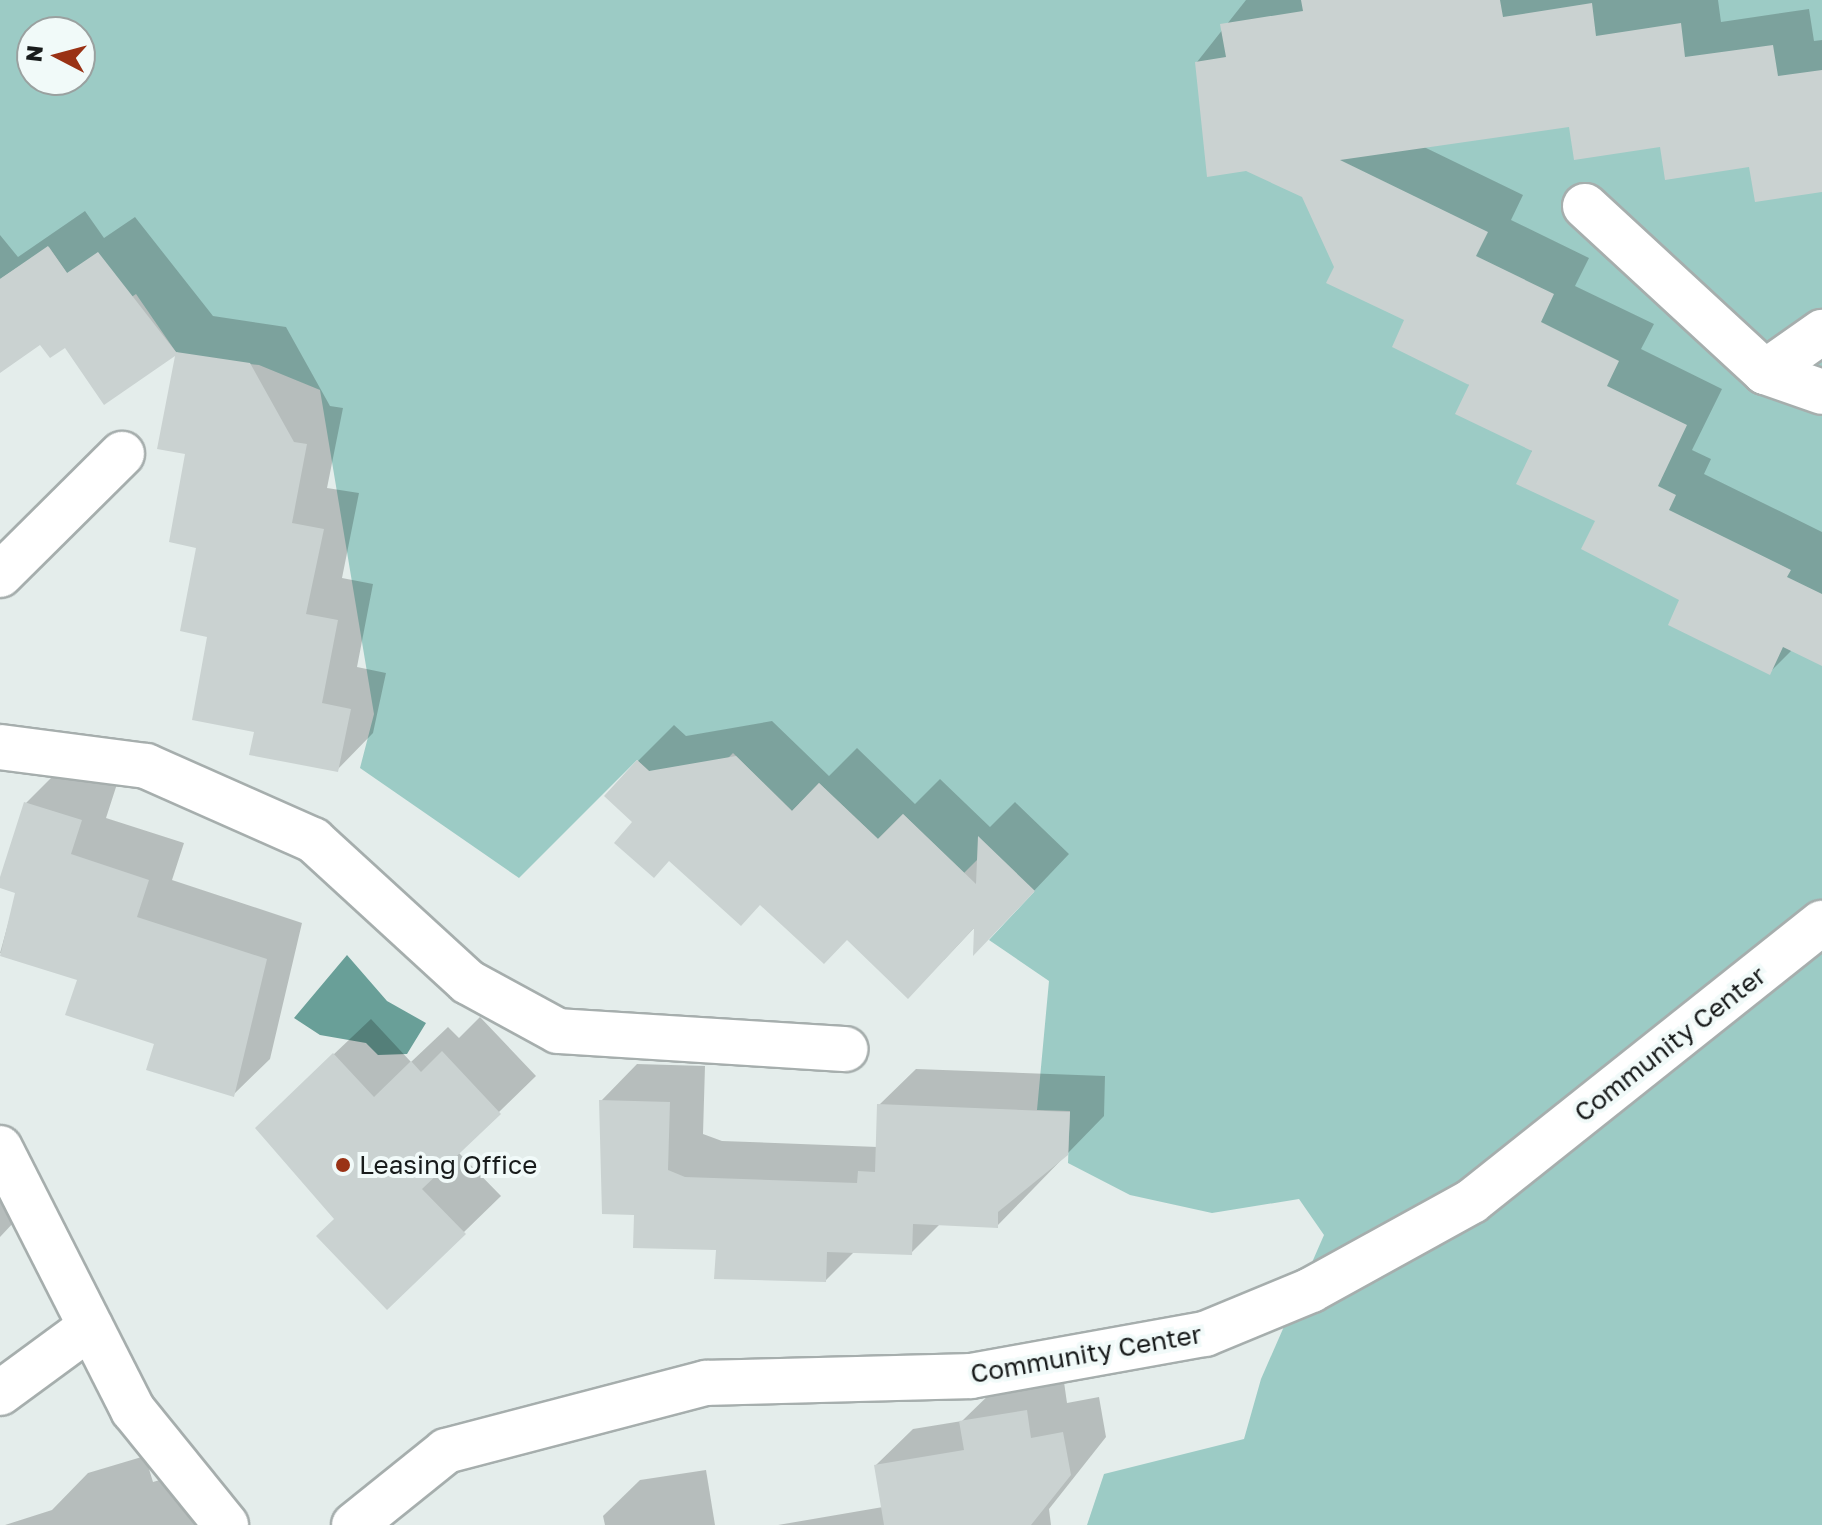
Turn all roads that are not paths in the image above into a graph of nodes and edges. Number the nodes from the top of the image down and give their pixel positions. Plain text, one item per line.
1 (1585, 206) dead end
2 (1822, 332) edge
3 (1765, 372) junction
4 (1822, 392) edge
5 (122, 454) dead end
6 (0, 575) edge
7 (0, 747) edge
8 (1822, 923) edge
9 (845, 1049) dead end
10 (0, 1148) edge
11 (90, 1327) junction
12 (0, 1393) edge
13 (226, 1525) edge
14 (354, 1525) edge

1 - 3 street
2 - 3 street
3 - 4 street
5 - 6 street
7 - 9 street
8 - 14 street, Community Center
10 - 11 street
11 - 12 street
11 - 13 street

